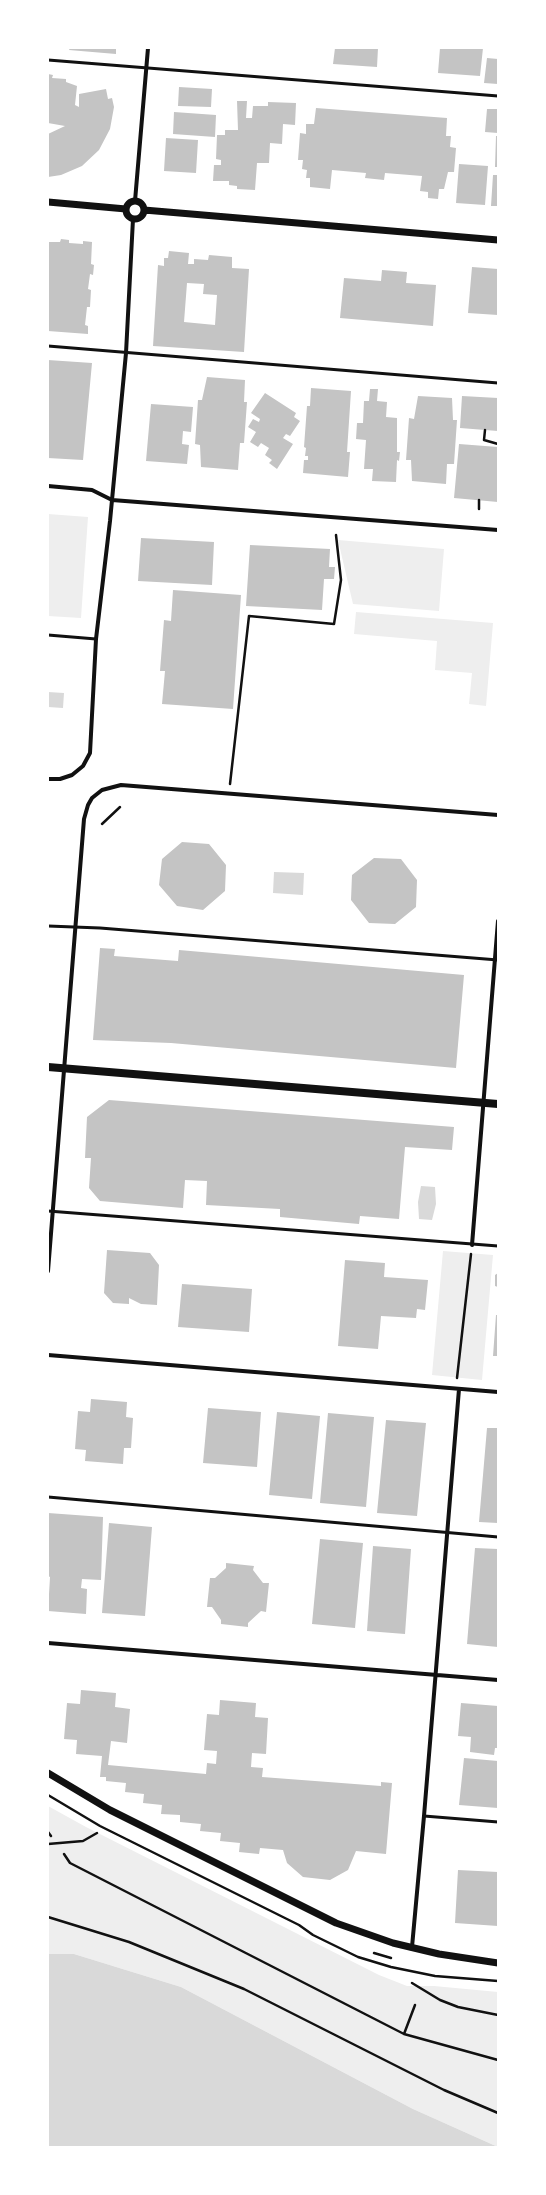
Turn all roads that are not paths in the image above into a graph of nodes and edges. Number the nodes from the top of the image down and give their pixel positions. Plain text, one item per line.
1 (148, 48) edge
2 (48, 60) edge
3 (147, 68) junction
4 (498, 96) edge
5 (135, 201) junction
6 (48, 202) edge
7 (126, 209) junction
8 (144, 210) junction
9 (133, 218) junction
10 (498, 240) edge
11 (48, 346) edge
12 (126, 353) junction
13 (498, 383) edge
14 (48, 486) edge
15 (112, 500) junction
16 (498, 530) edge
17 (48, 635) edge
18 (96, 638) junction
19 (48, 779) edge
20 (498, 815) edge
21 (498, 921) edge
22 (48, 926) edge
23 (74, 927) junction
24 (497, 960) edge
25 (48, 1067) edge
26 (64, 1068) junction
27 (484, 1103) junction
28 (498, 1104) edge
29 (48, 1211) edge
30 (54, 1211) junction
31 (472, 1244) junction
32 (498, 1246) edge
33 (48, 1271) edge
34 (48, 1355) edge
35 (459, 1389) junction
36 (498, 1392) edge
37 (48, 1497) edge
38 (447, 1533) junction
39 (498, 1537) edge
40 (48, 1643) edge
41 (436, 1675) junction
42 (498, 1680) edge
43 (48, 1773) edge
44 (424, 1816) junction
45 (498, 1822) edge
46 (412, 1948) junction
47 (498, 1962) edge

1 - 3 street
2 - 3 lane
3 - 4 lane
3 - 5 street
5 - 7 street
5 - 8 street
6 - 7 street
7 - 9 street
8 - 9 street
8 - 10 street
9 - 12 street
11 - 12 lane
12 - 13 lane
12 - 15 street
14 - 15 street
15 - 16 street
15 - 18 street
17 - 18 lane
18 - 19 street
20 - 23 street
21 - 24 street
22 - 23 lane
23 - 24 lane
23 - 26 street
24 - 27 street
25 - 26 main road
26 - 27 main road
26 - 30 street
27 - 28 main road
27 - 31 street
29 - 30 lane
30 - 31 lane
30 - 33 street
31 - 32 lane
34 - 35 street
35 - 36 street
35 - 38 street
37 - 38 lane
38 - 39 lane
38 - 41 street
40 - 41 street
41 - 42 street
41 - 44 street
43 - 46 street
44 - 45 lane
44 - 46 street
46 - 47 street

